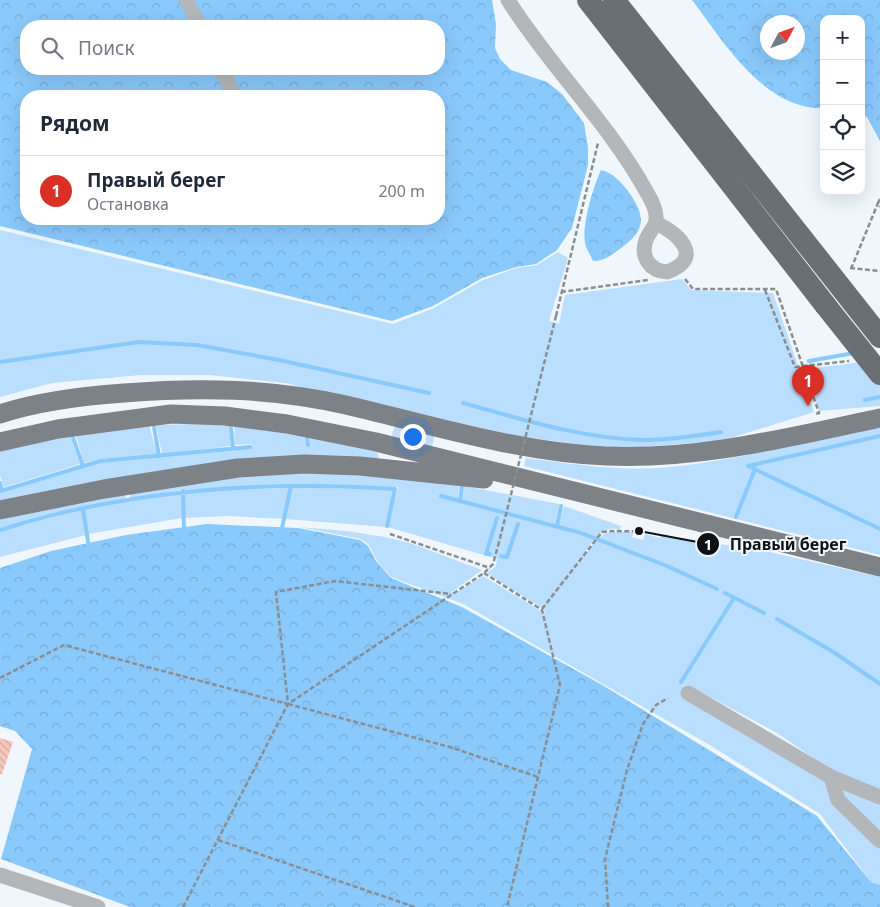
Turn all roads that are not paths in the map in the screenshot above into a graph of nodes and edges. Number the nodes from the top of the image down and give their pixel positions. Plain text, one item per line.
1 (186, 0) edge
2 (508, 0) edge
3 (588, 0) edge
4 (614, 0) edge
5 (197, 20) edge
6 (224, 75) edge
7 (232, 90) edge
8 (656, 223) dead end
9 (880, 337) edge
10 (880, 374) edge
11 (0, 414) edge
12 (880, 418) edge
13 (0, 442) edge
14 (554, 486) junction
15 (0, 510) edge
16 (880, 567) edge
17 (688, 693) dead end
18 (832, 777) junction
19 (880, 797) edge
20 (880, 842) edge
21 (0, 875) edge
22 (98, 907) edge

1 - 5 street
2 - 8 street
3 - 10 highway, bridge
4 - 9 highway
6 - 7 street
11 - 12 main road
13 - 14 main road
14 - 15 main road
14 - 16 main road
17 - 18 street
18 - 19 street
18 - 20 street
21 - 22 street

